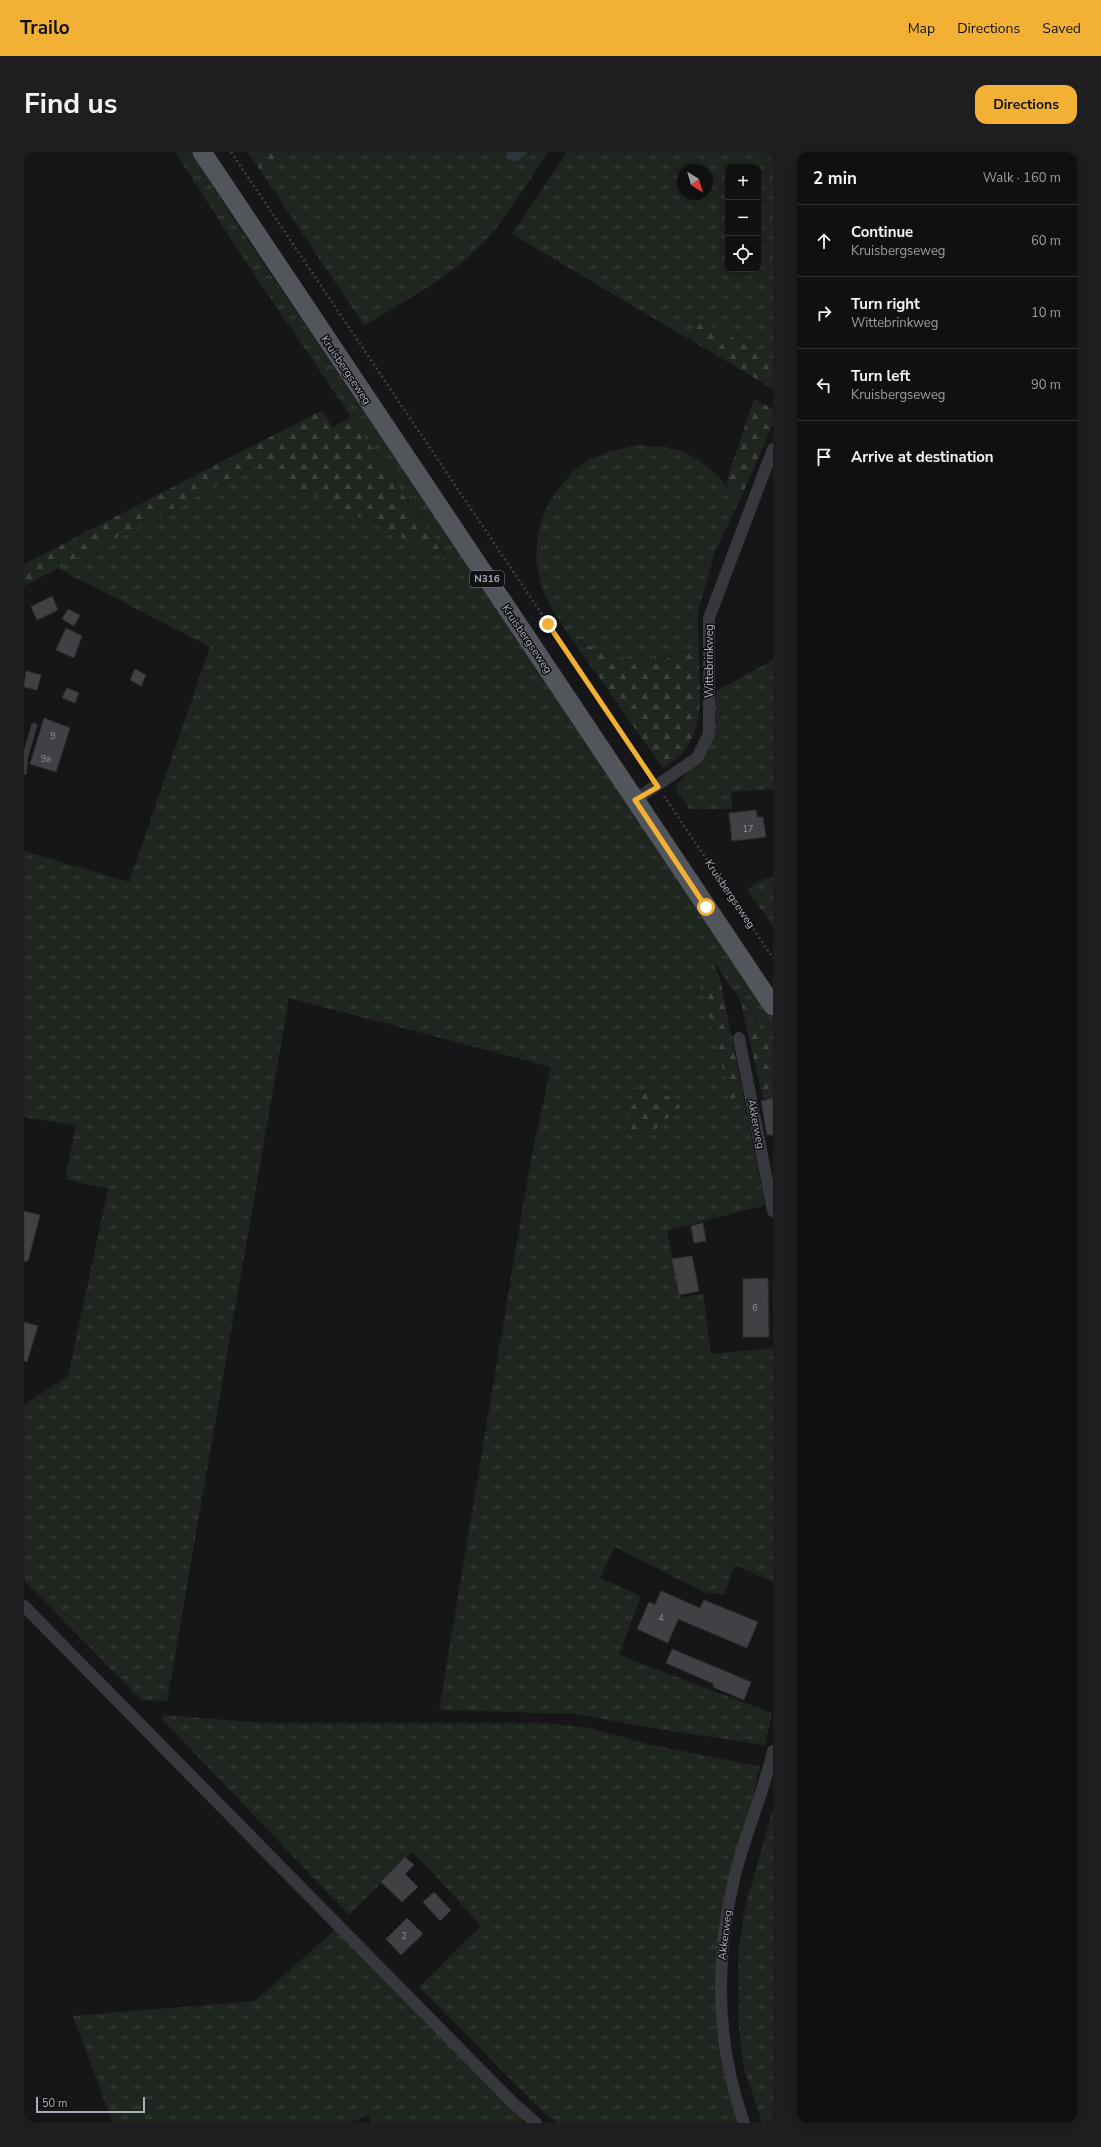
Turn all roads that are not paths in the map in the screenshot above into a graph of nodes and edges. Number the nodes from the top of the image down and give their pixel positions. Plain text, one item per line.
1 (202, 152) edge
2 (773, 449) edge
3 (34, 726) dead end
4 (24, 772) edge
5 (635, 800) junction
6 (773, 1006) edge
7 (739, 1038) dead end
8 (773, 1211) edge
9 (24, 1606) edge
10 (773, 1751) edge
11 (536, 2123) edge
12 (744, 2123) edge

1 - 5 main road, Kruisbergseweg / N316
2 - 5 street, Wittebrinkweg
3 - 4 lane
5 - 6 main road, Kruisbergseweg / N316
7 - 8 street, Akkerweg
9 - 11 street
10 - 12 street, Akkerweg

